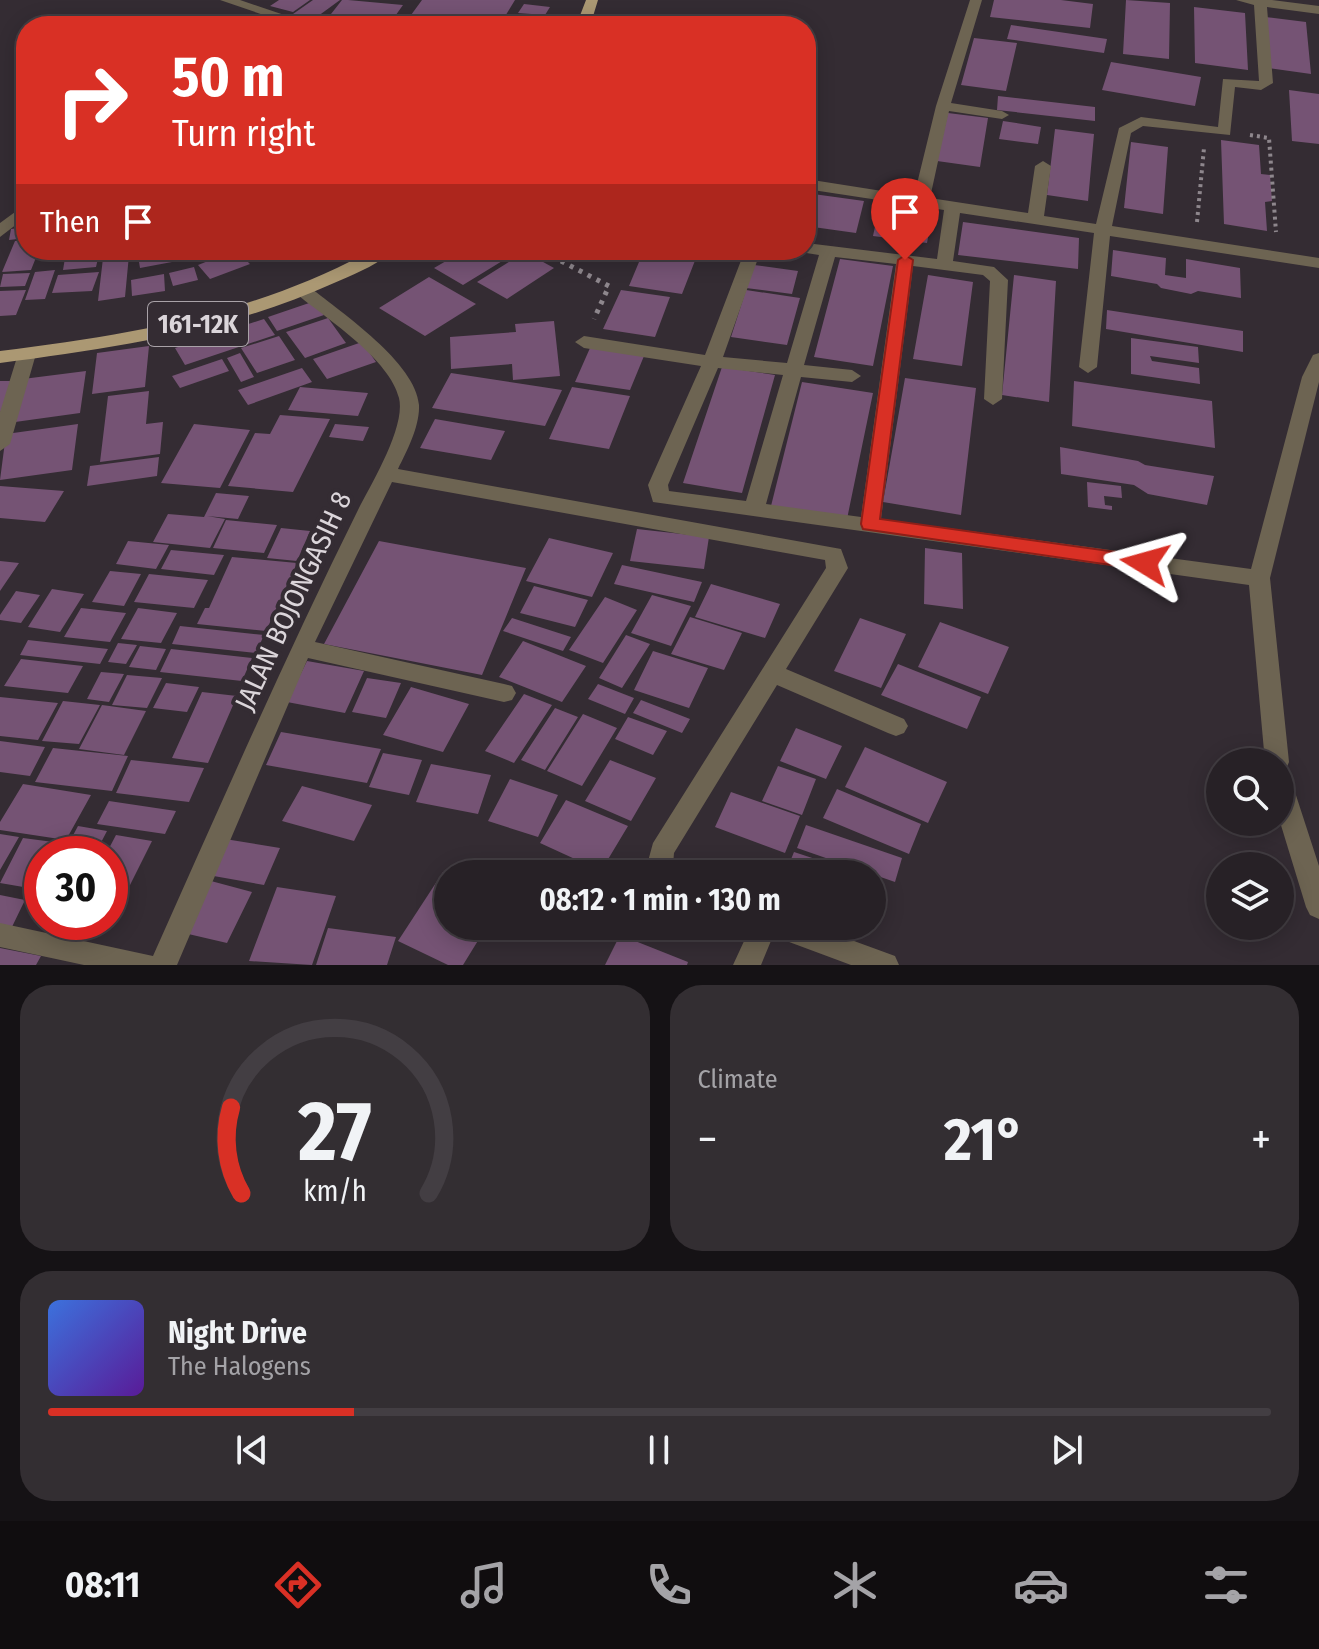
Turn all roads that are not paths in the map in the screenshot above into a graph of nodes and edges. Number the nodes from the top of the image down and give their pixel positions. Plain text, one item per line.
1 (226, 0) edge
2 (976, 0) edge
3 (1242, 0) edge
4 (1260, 2) junction
5 (1319, 10) edge
6 (268, 12) junction
7 (263, 16) edge
8 (280, 16) edge
9 (943, 106) junction
10 (1002, 115) dead end
11 (1043, 166) dead end
12 (816, 185) edge
13 (921, 201) junction
14 (953, 206) junction
15 (16, 218) edge
16 (1035, 219) junction
17 (1103, 229) junction
18 (0, 232) edge
19 (816, 249) edge
20 (828, 251) junction
21 (358, 260) edge
22 (749, 260) edge
23 (905, 260) junction
24 (1319, 263) edge
25 (944, 265) junction
26 (305, 292) junction
27 (584, 342) road end
28 (27, 354) junction
29 (0, 357) edge
30 (1319, 359) edge
31 (712, 362) junction
32 (1088, 367) dead end
33 (795, 373) junction
34 (852, 376) dead end
35 (993, 399) dead end
36 (0, 444) edge
37 (386, 474) junction
38 (754, 510) junction
39 (870, 524) junction
40 (1259, 578) junction
41 (301, 648) junction
42 (774, 674) junction
43 (504, 693) dead end
44 (896, 726) dead end
45 (1276, 748) edge
46 (1294, 828) edge
47 (661, 860) edge
48 (1319, 907) edge
49 (0, 935) edge
50 (758, 940) edge
51 (818, 940) edge
52 (144, 965) edge
53 (163, 965) edge
54 (747, 965) edge
55 (885, 965) edge

1 - 6 street
2 - 9 street
3 - 4 street
4 - 5 street
4 - 17 street
6 - 7 street
6 - 8 street
9 - 10 street
9 - 13 street
11 - 16 street
12 - 13 street
13 - 14 street
14 - 16 street
14 - 25 street
15 - 18 street
16 - 17 street
17 - 24 street
17 - 32 street
19 - 20 street
20 - 23 street
20 - 33 street
21 - 26 main road, 161-12K
22 - 31 street
23 - 25 street
23 - 39 street
25 - 35 street
26 - 28 main road, 161-12K
26 - 37 street, JALAN BOJONGASIH 8
27 - 31 street
28 - 29 main road, 161-12K
28 - 36 street
30 - 40 street
31 - 33 street
31 - 38 street
33 - 34 street
33 - 38 street
37 - 41 street, JALAN BOJONGASIH 8
37 - 42 street
38 - 39 street
39 - 40 street
40 - 45 street
41 - 43 street
41 - 53 street, JALAN BOJONGASIH 8
42 - 44 street
42 - 47 street
46 - 48 street
49 - 52 street
50 - 54 street
51 - 55 street

